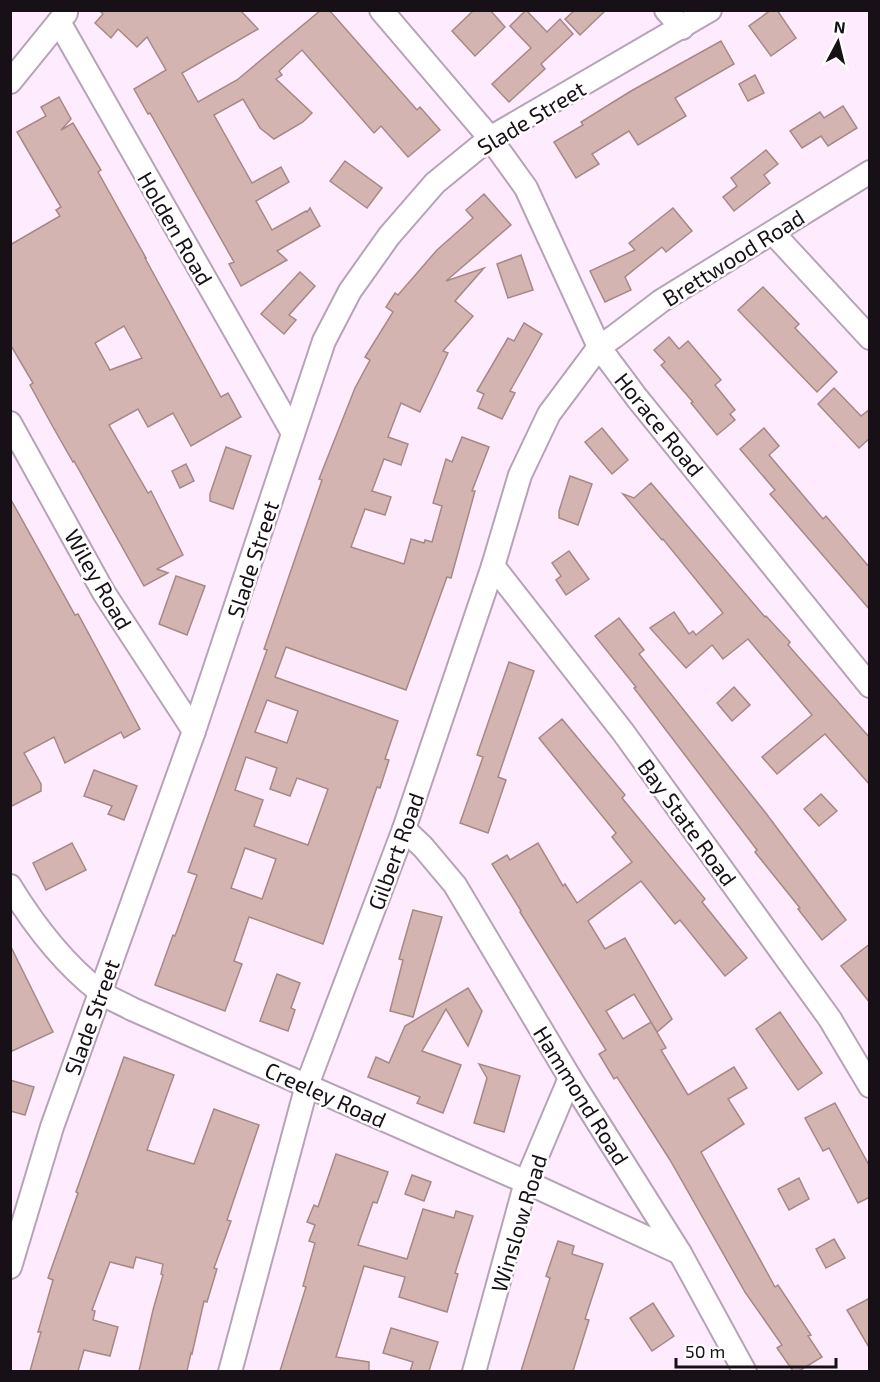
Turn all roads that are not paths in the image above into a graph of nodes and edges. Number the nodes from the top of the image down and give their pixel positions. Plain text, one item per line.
1 (381, 10) edge
2 (666, 10) edge
3 (710, 10) edge
4 (64, 16) edge
5 (682, 28) junction
6 (10, 82) edge
7 (490, 138) junction
8 (870, 172) edge
9 (772, 233) junction
10 (870, 338) edge
11 (599, 347) junction
12 (10, 423) edge
13 (293, 434) junction
14 (493, 566) junction
15 (870, 686) edge
16 (194, 731) junction
17 (405, 829) junction
18 (10, 886) edge
19 (99, 992) junction
20 (570, 1078) junction
21 (307, 1085) junction
22 (870, 1086) edge
23 (526, 1182) junction
24 (680, 1253) junction
25 (10, 1267) edge
26 (737, 1367) edge
27 (230, 1371) edge
28 (474, 1371) edge

1 - 7 street, Horace Road
2 - 5 street
3 - 5 street, Slade Street
4 - 6 street
4 - 13 street, Holden Road
5 - 7 street, Slade Street
7 - 11 street, Horace Road
7 - 13 street, Slade Street
8 - 9 street, Brettwood Road
9 - 10 street
9 - 11 street, Brettwood Road
11 - 14 street, Gilbert Road
11 - 15 street, Horace Road
12 - 16 street, Wiley Road
13 - 16 street, Slade Street
14 - 17 street, Gilbert Road
14 - 22 street, Bay State Road
16 - 19 street, Slade Street
17 - 20 street, Hammond Road
17 - 21 street, Gilbert Road
18 - 19 street, Creeley Road
19 - 21 street, Creeley Road
19 - 25 street, Slade Street
20 - 23 street, Winslow Road
20 - 24 street, Hammond Road
21 - 23 street, Creeley Road
21 - 27 street, Gilbert Road
23 - 24 street, Creeley Road
23 - 28 street, Winslow Road
24 - 26 street, Hammond Road

